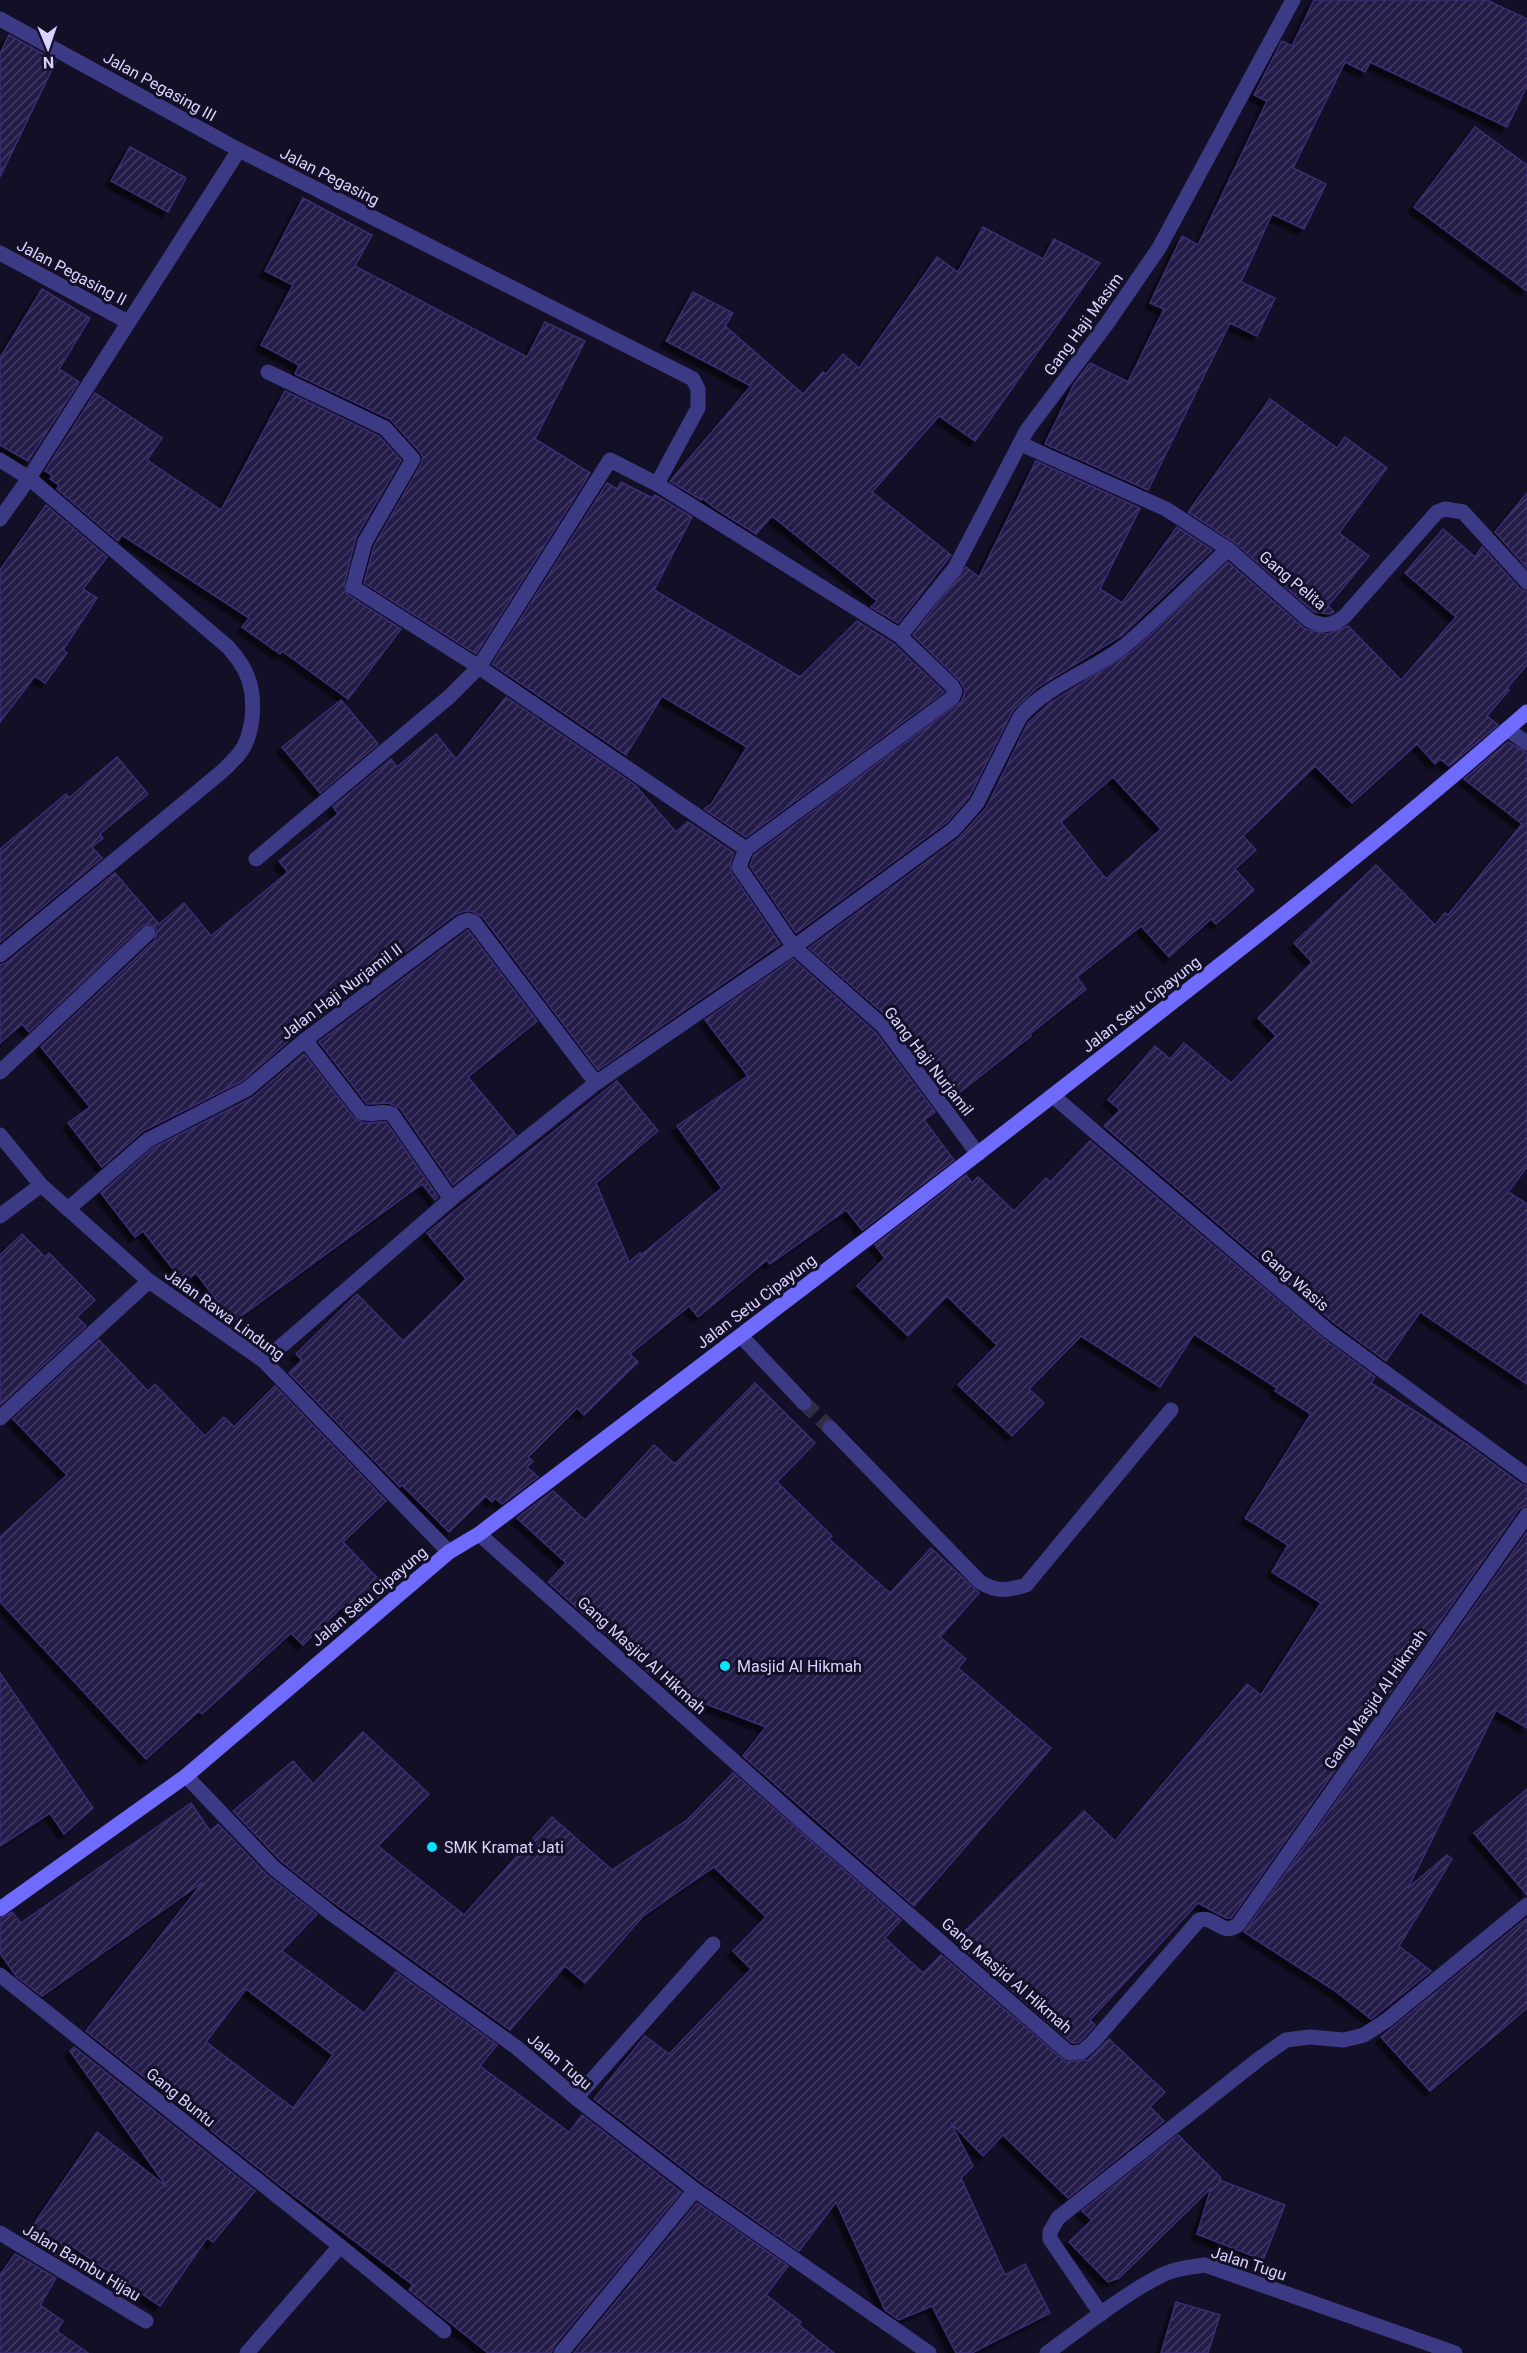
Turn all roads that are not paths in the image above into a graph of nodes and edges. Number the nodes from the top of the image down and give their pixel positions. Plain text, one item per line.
1 (1293, 0) edge
2 (0, 19) edge
3 (239, 150) junction
4 (0, 253) edge
5 (128, 322) junction
6 (268, 372) dead end
7 (1021, 444) junction
8 (0, 460) edge
9 (29, 478) junction
10 (657, 484) junction
11 (0, 519) edge
12 (1228, 549) junction
13 (1527, 582) edge
14 (900, 636) junction
15 (479, 667) junction
16 (1527, 712) edge
17 (1507, 729) junction
18 (1527, 743) edge
19 (746, 849) junction
20 (256, 858) dead end
21 (148, 933) dead end
22 (794, 947) junction
23 (0, 955) edge
24 (305, 1040) junction
25 (0, 1072) edge
26 (596, 1083) junction
27 (1053, 1096) junction
28 (0, 1135) edge
29 (978, 1154) junction
30 (40, 1185) junction
31 (451, 1198) junction
32 (68, 1209) junction
33 (0, 1216) edge
34 (149, 1281) junction
35 (741, 1336) junction
36 (264, 1361) junction
37 (804, 1403) tunnel mouth
38 (1171, 1410) dead end
39 (0, 1418) edge
40 (830, 1428) tunnel mouth
41 (1527, 1476) edge
42 (1527, 1515) edge
43 (479, 1534) junction
44 (449, 1552) junction
45 (186, 1776) junction
46 (1527, 1905) edge
47 (0, 1909) edge
48 (713, 1944) dead end
49 (0, 1975) edge
50 (576, 2098) junction
51 (695, 2190) junction
52 (0, 2234) edge
53 (340, 2246) junction
54 (1101, 2314) junction
55 (146, 2321) dead end
56 (444, 2331) dead end
57 (247, 2353) edge
58 (561, 2353) edge
59 (929, 2353) edge
60 (1047, 2353) edge
61 (1455, 2353) edge

1 - 7 street, Gang Haji Masim
2 - 3 street, Jalan Pegasing III
3 - 5 street
3 - 10 street, Jalan Pegasing
4 - 5 street, Jalan Pegasing II
5 - 9 street
6 - 15 street
7 - 12 street, Gang Pelita
7 - 14 street, Gang Haji Masim
8 - 9 street
9 - 11 street
9 - 23 street
10 - 14 street
10 - 15 street
12 - 13 street, Gang Pelita
12 - 22 street
14 - 19 street
15 - 19 street
15 - 20 street
16 - 17 street, Jalan Setu Cipayung
17 - 18 street
17 - 27 street, Jalan Setu Cipayung
19 - 22 street, Gang Haji Nurjamil
21 - 25 street
22 - 26 street
22 - 29 street, Gang Haji Nurjamil
24 - 26 street, Jalan Haji Nurjamil II
24 - 31 street
24 - 32 street, Jalan Haji Nurjamil II
26 - 31 street
27 - 29 street, Jalan Setu Cipayung
27 - 41 street, Gang Wasis
28 - 30 street, Jalan Rawa Lindung
29 - 35 street, Jalan Setu Cipayung
30 - 32 street, Jalan Rawa Lindung
30 - 33 street
31 - 36 street
32 - 34 street, Jalan Rawa Lindung
34 - 36 street, Jalan Rawa Lindung
34 - 39 street
35 - 37 street
35 - 43 street, Jalan Setu Cipayung
36 - 44 street, Jalan Rawa Lindung
38 - 40 street
42 - 43 street, Gang Masjid Al Hikmah
43 - 44 street, Jalan Setu Cipayung
44 - 45 street, Jalan Setu Cipayung
45 - 47 street, Jalan Setu Cipayung
45 - 50 street, Jalan Tugu
46 - 54 street
48 - 50 street
49 - 53 street, Gang Buntu
50 - 51 street, Jalan Tugu
51 - 58 street
51 - 59 street, Jalan Tugu
52 - 55 street, Jalan Bambu Hijau
53 - 56 street, Gang Buntu
53 - 57 street
54 - 60 street, Jalan Tugu
54 - 61 street, Jalan Tugu

